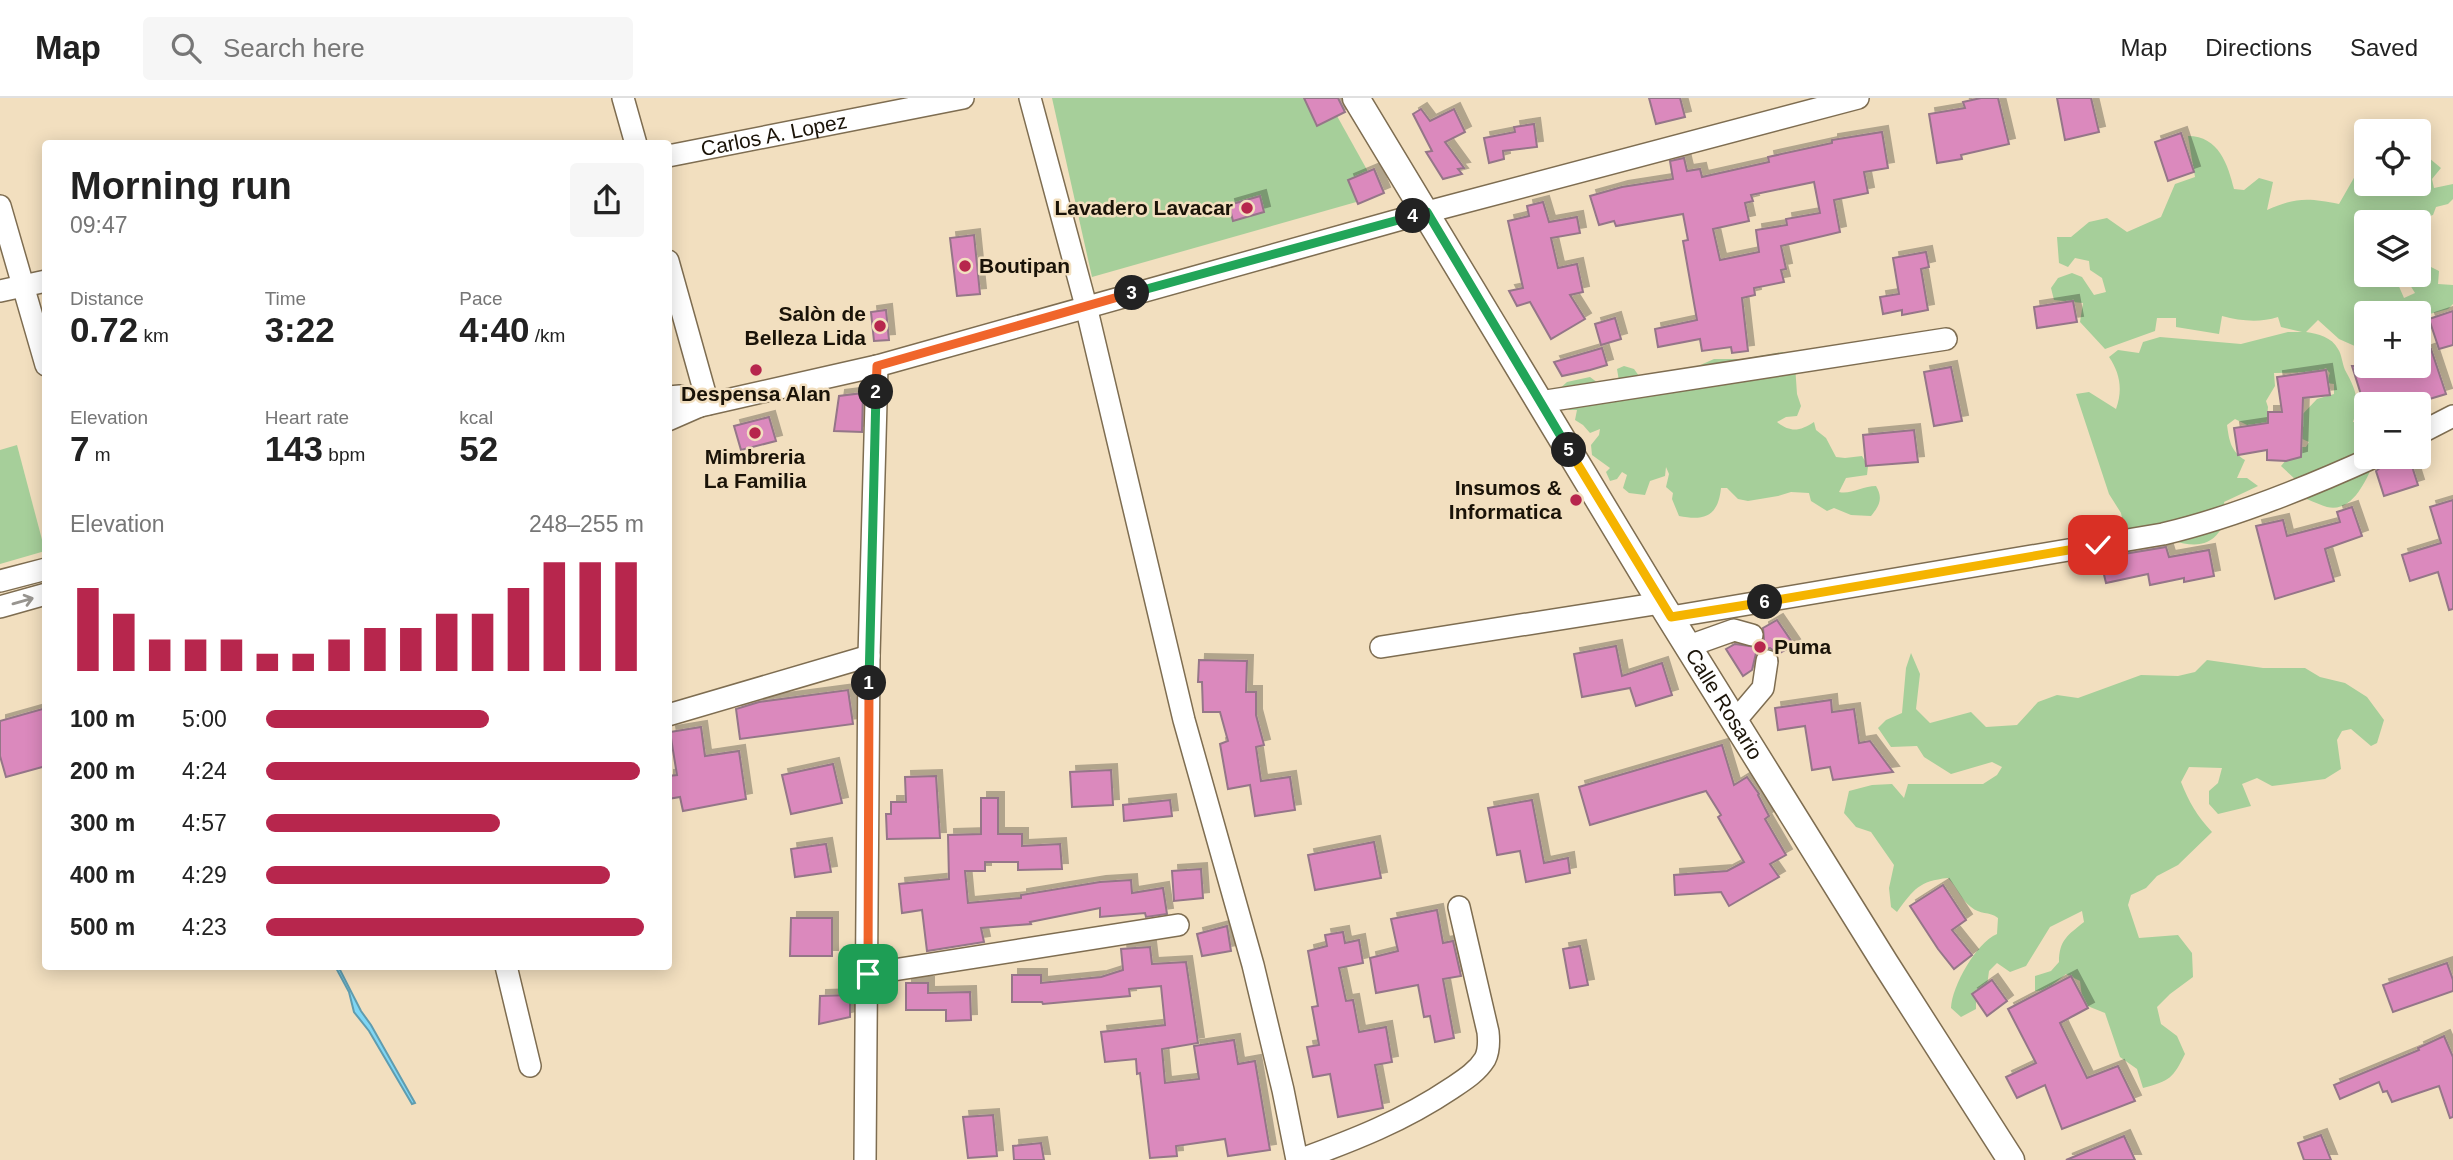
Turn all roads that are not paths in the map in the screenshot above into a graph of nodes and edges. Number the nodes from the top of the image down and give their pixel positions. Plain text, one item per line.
1 (623, 98) edge
2 (963, 98) edge
3 (1030, 98) edge
4 (1356, 98) edge
5 (1858, 98) edge
6 (635, 140) edge
7 (672, 155) edge
8 (0, 206) edge
9 (1427, 212) junction
10 (672, 277) edge
11 (42, 282) edge
12 (23, 286) junction
13 (0, 291) edge
14 (1086, 306) junction
15 (1947, 339) dead end
16 (42, 351) edge
17 (877, 366) junction
18 (672, 397) edge
19 (1540, 402) junction
20 (704, 405) junction
21 (672, 418) edge
22 (2452, 420) edge
23 (2431, 429) edge
24 (2354, 466) edge
25 (42, 570) edge
26 (0, 581) edge
27 (42, 595) edge
28 (0, 607) edge
29 (1666, 610) junction
30 (1752, 635) dead end
31 (1689, 646) junction
32 (1381, 647) dead end
33 (869, 656) junction
34 (1766, 661) dead end
35 (672, 714) edge
36 (1735, 721) junction
37 (1460, 907) dead end
38 (1178, 925) dead end
39 (507, 970) edge
40 (868, 974) junction
41 (530, 1066) dead end
42 (2006, 1159) edge
43 (865, 1160) edge
44 (1298, 1160) edge

1 - 6 street
2 - 7 street, Carlos A. Lopez
3 - 14 street
4 - 9 main road, Calle Rosario
5 - 9 street
8 - 12 street
9 - 14 street
9 - 19 main road, Calle Rosario
10 - 20 street
11 - 12 street
12 - 13 street
12 - 16 street
14 - 17 street
14 - 44 street
15 - 19 street
17 - 20 street
17 - 33 street
18 - 20 street
19 - 29 main road, Calle Rosario
20 - 21 street
22 - 23 street
24 - 29 street
25 - 26 street
28 -> 27 street
29 - 31 main road, Calle Rosario
29 - 32 street
30 - 31 street
31 - 36 main road, Calle Rosario
33 - 35 street
33 - 40 street
34 - 36 street
36 - 42 main road, Calle Rosario
37 - 44 street
38 - 40 street
39 - 41 street
40 - 43 street

